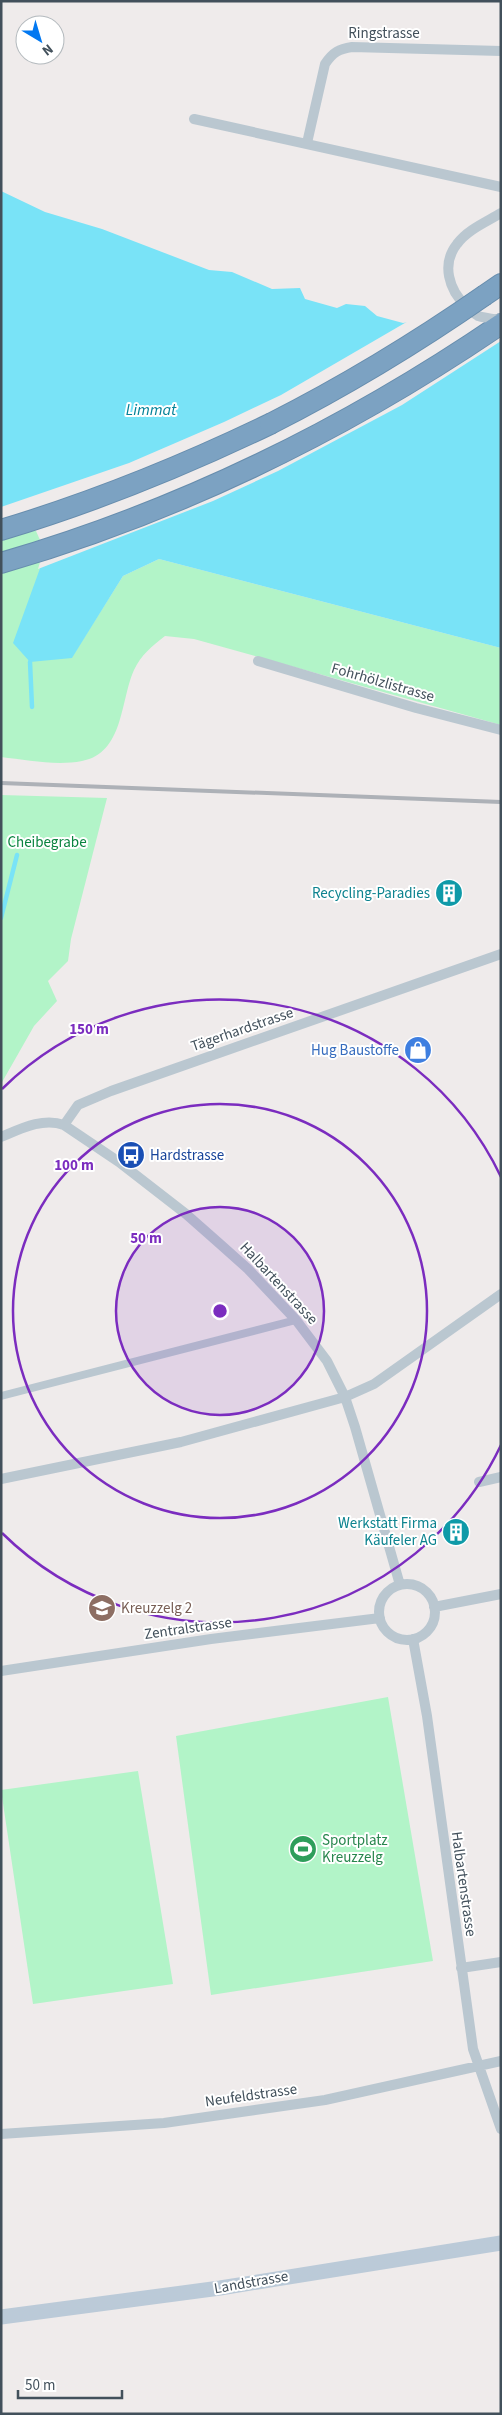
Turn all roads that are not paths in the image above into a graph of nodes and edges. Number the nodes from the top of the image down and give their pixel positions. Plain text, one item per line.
1 (501, 51) edge
2 (194, 119) dead end
3 (307, 143) junction
4 (501, 187) edge
5 (501, 214) edge
6 (493, 290) edge
7 (501, 322) edge
8 (1, 530) edge
9 (1, 563) edge
10 (258, 661) dead end
11 (501, 730) edge
12 (501, 954) edge
13 (64, 1124) junction
14 (1, 1137) edge
15 (501, 1294) edge
16 (296, 1320) junction
17 (1, 1396) edge
18 (345, 1397) junction
19 (501, 1476) edge
20 (1, 1479) edge
21 (479, 1482) dead end
22 (400, 1585) junction
23 (501, 1594) edge
24 (434, 1607) junction
25 (380, 1618) junction
26 (413, 1639) junction
27 (1, 1671) edge
28 (501, 1962) edge
29 (461, 1968) junction
30 (501, 2061) edge
31 (478, 2066) junction
32 (501, 2129) edge
33 (1, 2134) edge
34 (501, 2243) edge
35 (1, 2317) edge

1 - 3 street, Ringstrasse
2 - 3 street
3 - 4 street
5 - 7 street
6 - 8 highway, bridge
7 - 9 highway
10 - 11 street, Fohrhölzlistrasse
12 - 13 street, Tägerhardstrasse
13 - 14 street
13 - 16 street, Halbartenstrasse
15 - 18 street
16 - 17 street
16 - 18 street, Halbartenstrasse
18 - 20 street
18 - 22 street, Halbartenstrasse
19 - 21 street
22 - 24 street
22 - 25 street
23 - 24 street
24 - 26 street
25 - 26 street
25 - 27 street, Zentralstrasse
26 - 29 street, Halbartenstrasse
28 - 29 street
29 - 31 street, Halbartenstrasse
30 - 31 street, Neufeldstrasse
31 - 32 street, Halbartenstrasse
31 - 33 street, Neufeldstrasse
34 - 35 main road, Landstrasse

